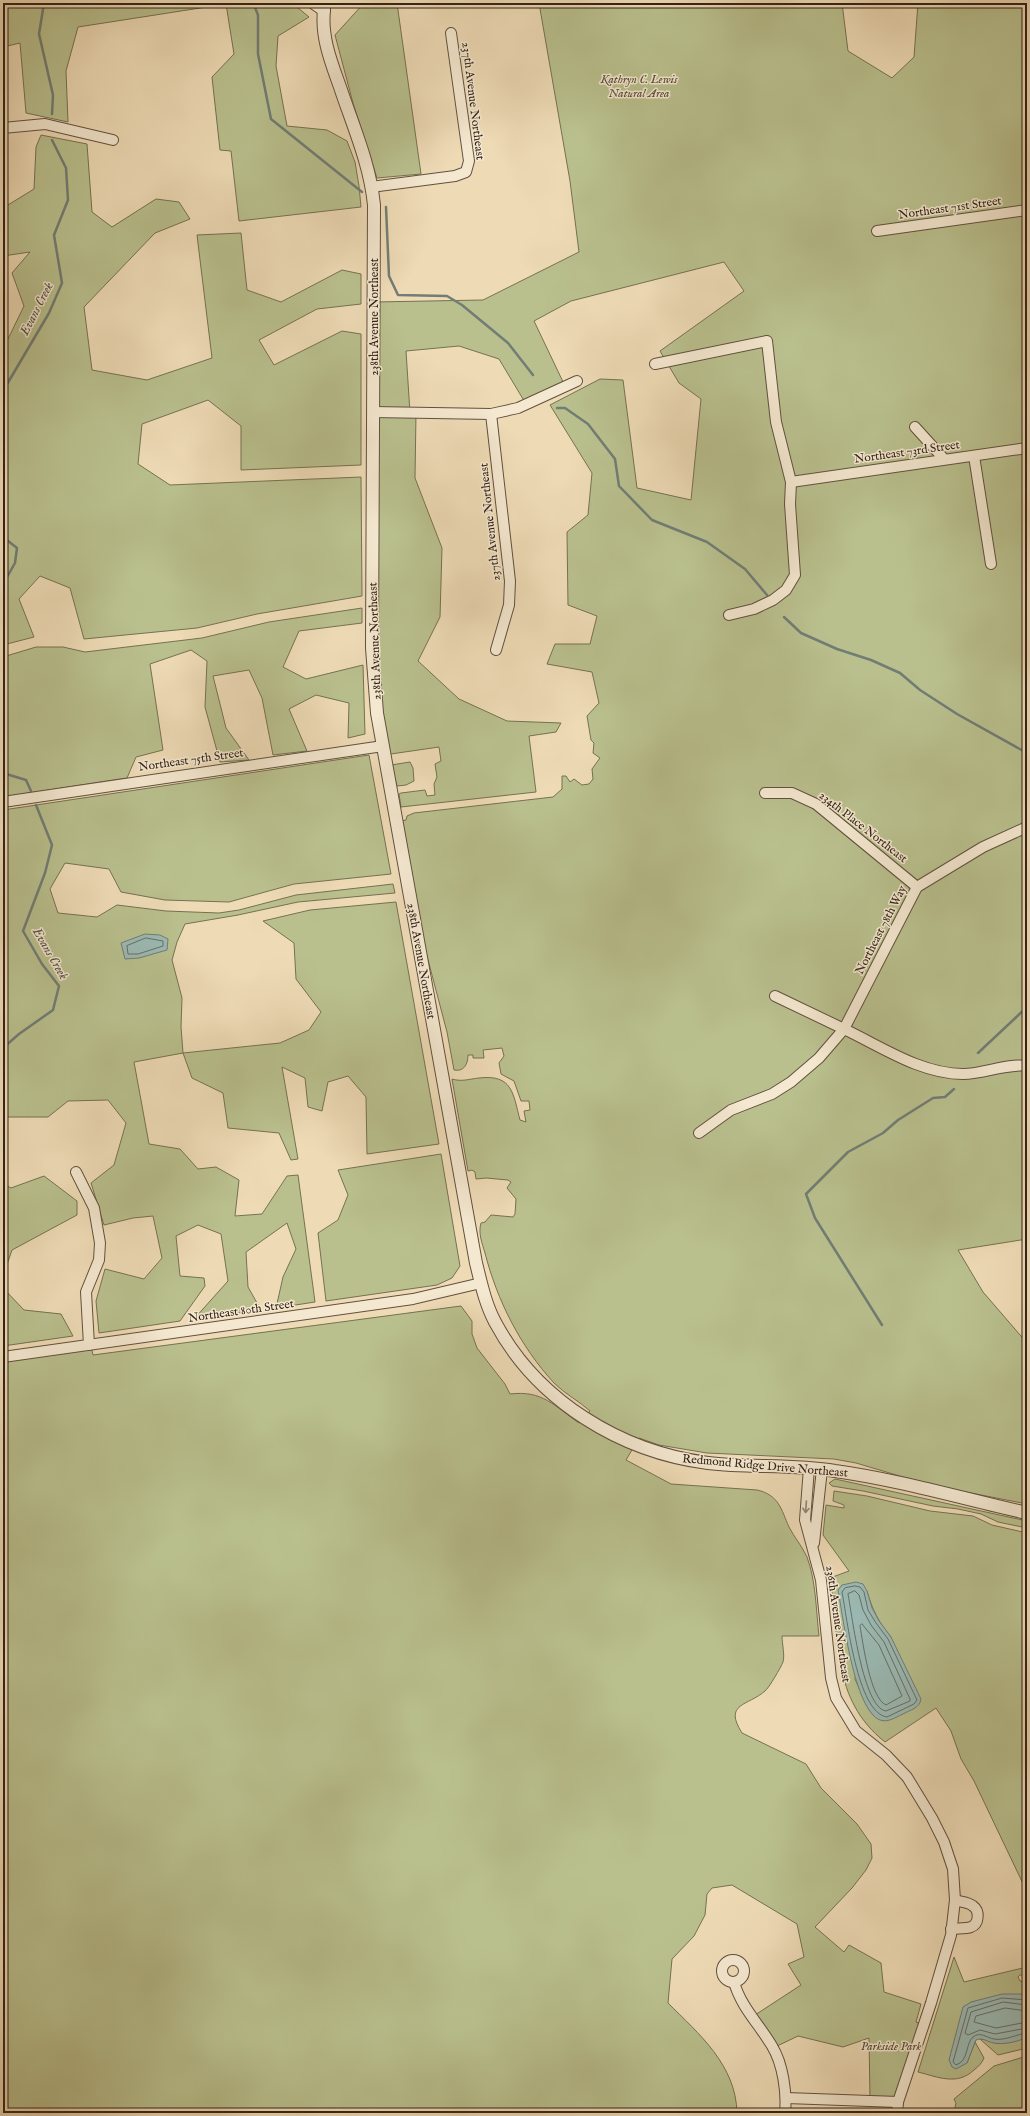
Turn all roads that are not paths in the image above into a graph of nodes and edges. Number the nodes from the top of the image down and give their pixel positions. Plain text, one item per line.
1 (314, 3) edge
2 (329, 7) edge
3 (451, 33) dead end
4 (3, 128) edge
5 (113, 140) dead end
6 (372, 187) junction
7 (1027, 210) edge
8 (878, 231) dead end
9 (655, 364) dead end
10 (576, 381) dead end
11 (373, 412) junction
12 (491, 414) junction
13 (915, 427) dead end
14 (1027, 448) edge
15 (974, 456) junction
16 (944, 459) junction
17 (791, 482) junction
18 (991, 564) dead end
19 (729, 615) dead end
20 (496, 650) dead end
21 (383, 746) junction
22 (765, 793) dead end
23 (3, 802) edge
24 (1027, 827) edge
25 (918, 887) junction
26 (775, 996) dead end
27 (844, 1029) junction
28 (1027, 1066) edge
29 (699, 1133) dead end
30 (76, 1172) dead end
31 (481, 1283) junction
32 (89, 1345) junction
33 (3, 1357) edge
34 (809, 1468) junction
35 (822, 1469) junction
36 (1027, 1513) edge
37 (814, 1547) junction
38 (955, 1900) junction
39 (952, 1929) junction
40 (734, 1982) dead end
41 (786, 2098) junction
42 (898, 2102) junction
43 (785, 2113) edge
44 (897, 2113) edge

1 - 2 street, 238th Avenue Northeast
2 - 6 street, 238th Avenue Northeast
3 - 6 street, 237th Avenue Northeast
4 - 5 street
6 - 11 street, 238th Avenue Northeast
7 - 8 street, Northeast 71st Street
9 - 17 street
10 - 12 street
11 - 12 street
11 - 21 street, 238th Avenue Northeast
12 - 20 street, 237th Avenue Northeast
13 - 16 street
14 - 15 street, Northeast 73rd Street
15 - 16 street, Northeast 73rd Street
15 - 18 street
16 - 17 street, Northeast 73rd Street
17 - 19 street
21 - 23 street, Northeast 75th Street
21 - 31 street, 238th Avenue Northeast
22 - 25 street, 234th Place Northeast
24 - 25 street, Northeast 78th Way
25 - 27 street, Northeast 78th Way
26 - 27 street
27 - 28 street
27 - 29 street, Northeast 78th Way
30 - 32 street
31 - 32 street, Northeast 80th Street
31 - 34 street, Redmond Ridge Drive Northeast
32 - 33 street, Northeast 80th Street
34 - 35 street, Redmond Ridge Drive Northeast
34 -> 37 street, 236th Avenue Northeast
35 - 36 street, Redmond Ridge Drive Northeast
35 - 37 street, 236th Avenue Northeast
37 - 38 street, 236th Avenue Northeast
38 - 39 street, 236th Avenue Northeast
38 - 39 street
39 - 42 street, 236th Avenue Northeast
40 - 41 street
41 - 42 street
41 - 43 street
42 - 44 street, 236th Avenue Northeast

